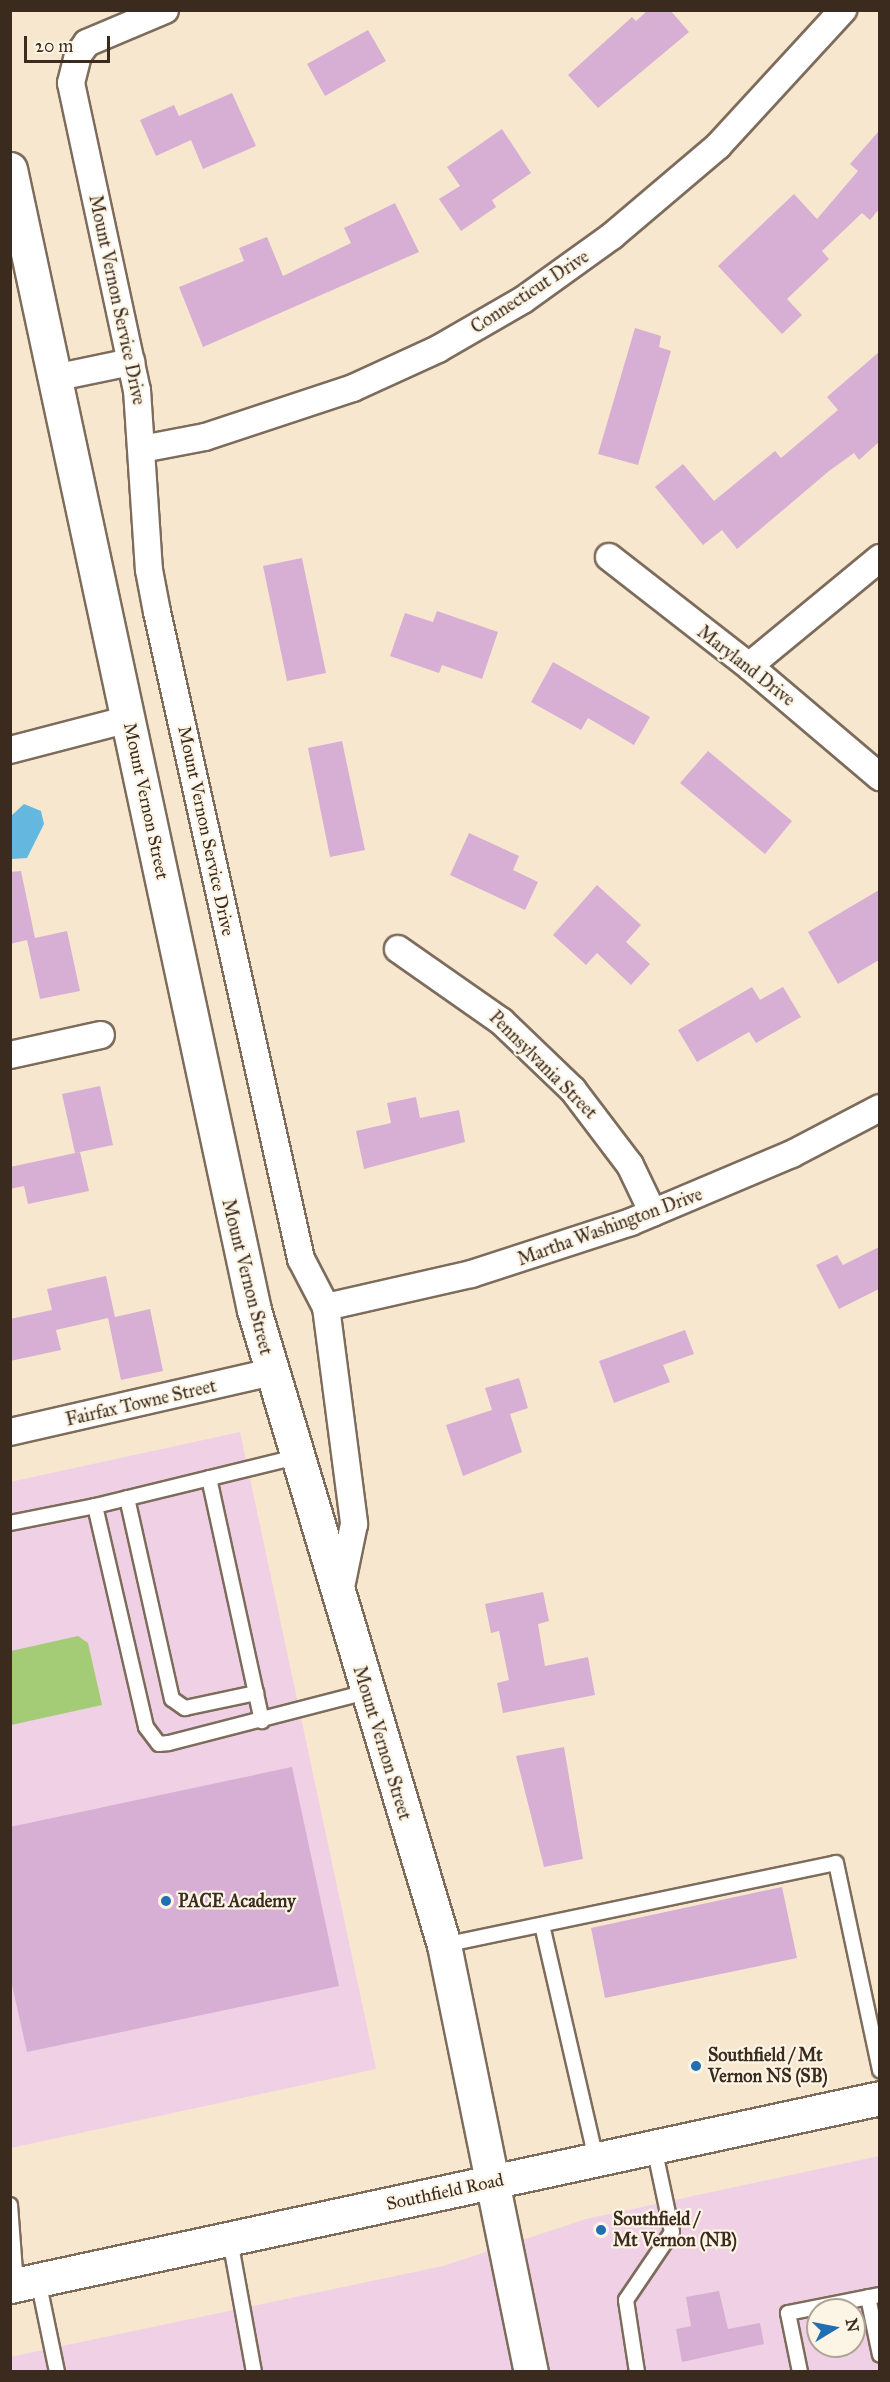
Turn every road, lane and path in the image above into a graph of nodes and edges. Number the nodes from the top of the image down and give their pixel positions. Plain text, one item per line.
1 (165, 10) edge
2 (843, 10) edge
3 (10, 170) edge
4 (131, 362) junction
5 (54, 378) junction
6 (142, 449) junction
7 (609, 557) dead end
8 (879, 558) edge
9 (750, 666) junction
10 (129, 719) junction
11 (10, 750) edge
12 (879, 777) edge
13 (398, 949) dead end
14 (101, 1035) dead end
15 (10, 1055) edge
16 (879, 1108) edge
17 (653, 1213) junction
18 (326, 1307) junction
19 (271, 1372) junction
20 (10, 1432) edge
21 (296, 1457) junction
22 (209, 1478) junction
23 (127, 1498) junction
24 (94, 1506) junction
25 (10, 1523) edge
26 (338, 1600) junction
27 (366, 1692) junction
28 (256, 1693) junction
29 (262, 1721) junction
30 (542, 1925) junction
31 (444, 1945) junction
32 (879, 2070) edge
33 (879, 2098) edge
34 (654, 2147) junction
35 (596, 2160) junction
36 (492, 2182) junction
37 (10, 2205) edge
38 (230, 2240) junction
39 (22, 2284) edge
40 (874, 2296) edge
41 (879, 2355) edge
42 (57, 2372) edge
43 (254, 2372) edge
44 (531, 2372) edge
45 (637, 2372) edge
46 (800, 2372) edge

1 - 4 street, Mount Vernon Service Drive
2 - 6 street, Connecticut Drive
3 - 5 street, Mount Vernon Street
4 - 5 street
4 - 6 street, Mount Vernon Service Drive
5 - 10 street, Mount Vernon Street
6 - 18 street, Mount Vernon Service Drive
7 - 9 street, Maryland Drive
8 - 9 street
9 - 12 street, Maryland Drive
10 - 11 street
10 - 19 street, Mount Vernon Street
13 - 17 street, Pennsylvania Street
14 - 15 street
16 - 17 street, Martha Washington Drive
17 - 18 street, Martha Washington Drive
18 - 26 street, Mount Vernon Service Drive
19 - 20 street, Fairfax Towne Street
19 - 21 street, Mount Vernon Street
21 - 22 lane
21 - 26 street, Mount Vernon Street
22 - 23 lane
22 - 28 lane
23 - 24 lane
23 - 28 lane
24 - 25 lane
24 - 29 lane
26 - 27 street, Mount Vernon Street
27 - 29 lane
27 - 31 street, Mount Vernon Street
28 - 29 lane
30 - 31 lane
30 - 32 lane
30 - 35 lane
31 - 36 street, Mount Vernon Street
33 - 34 street, Southfield Road
34 - 35 street, Southfield Road
34 - 45 lane
35 - 36 street, Southfield Road
36 - 38 street, Southfield Road
36 - 44 street, Mount Vernon Street
37 - 39 lane
38 - 39 street, Southfield Road
38 - 43 lane
39 - 42 lane
40 - 41 lane
40 - 46 lane

